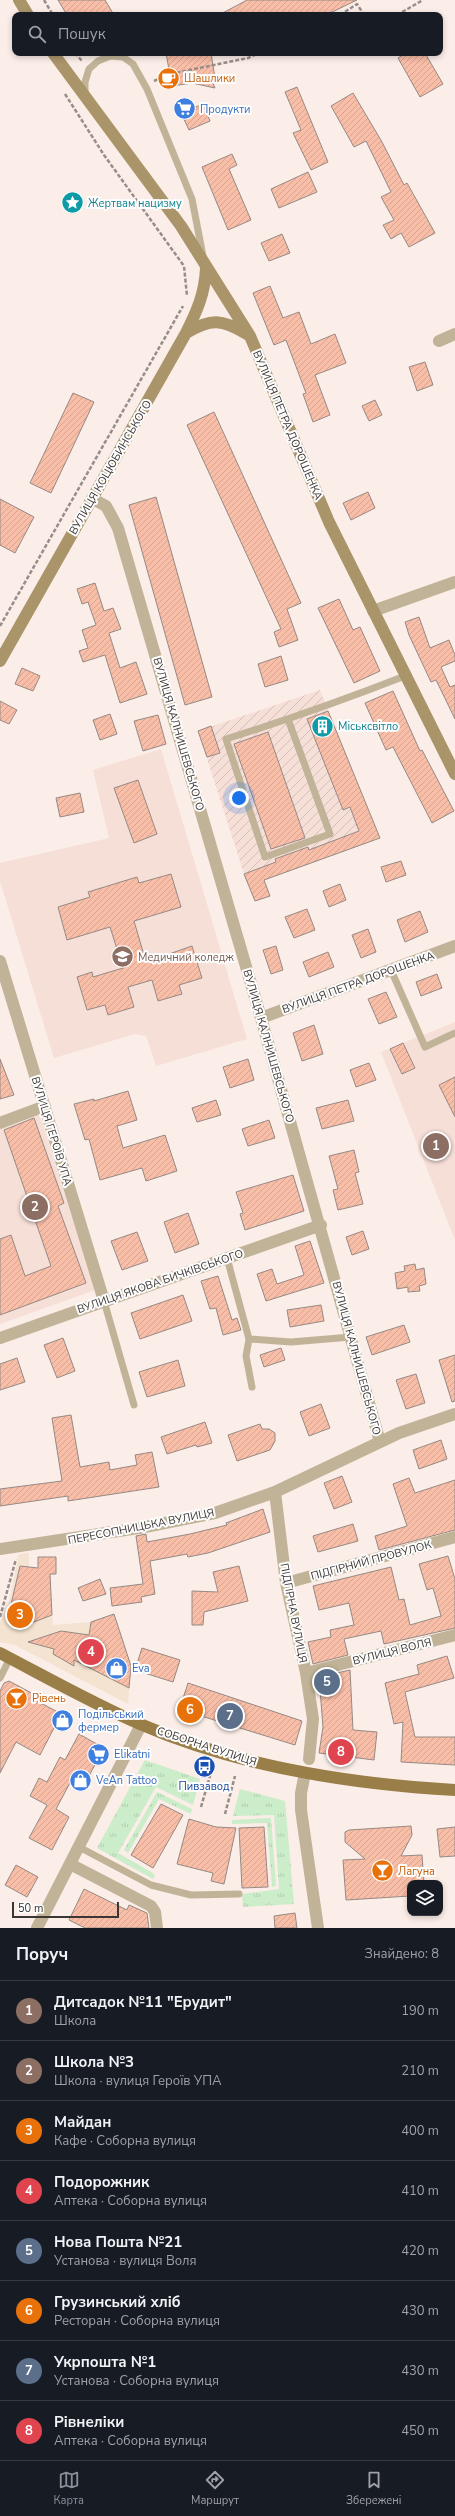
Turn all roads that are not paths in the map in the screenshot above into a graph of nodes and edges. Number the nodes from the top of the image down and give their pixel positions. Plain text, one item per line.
1 (19, 0) edge
2 (26, 12) edge
3 (55, 56) edge
4 (86, 96) junction
5 (206, 268) junction
6 (186, 333) junction
7 (455, 334) edge
8 (250, 336) junction
9 (439, 341) dead end
10 (93, 499) junction
11 (455, 582) edge
12 (372, 611) junction
13 (0, 660) edge
14 (405, 676) junction
15 (288, 719) junction
16 (455, 774) edge
17 (455, 946) edge
18 (0, 961) edge
19 (391, 970) junction
20 (261, 1018) junction
21 (455, 1033) edge
22 (45, 1106) junction
23 (0, 1123) edge
24 (320, 1225) junction
25 (227, 1258) junction
26 (104, 1301) junction
27 (351, 1337) junction
28 (0, 1338) edge
29 (249, 1339) junction
30 (252, 1387) dead end
31 (134, 1405) dead end
32 (455, 1414) edge
33 (380, 1442) junction
34 (275, 1492) junction
35 (455, 1537) edge
36 (0, 1548) edge
37 (286, 1583) junction
38 (455, 1635) edge
39 (5, 1655) edge
40 (306, 1673) junction
41 (0, 1678) edge
42 (141, 1725) junction
43 (309, 1759) dead end
44 (305, 1773) junction
45 (455, 1790) edge
46 (79, 1847) junction
47 (70, 1864) junction
48 (239, 1894) dead end
49 (37, 1928) edge
50 (157, 1928) edge
51 (318, 1928) edge

1 - 2 street
3 - 4 street, ВУЛИЦЯ ПЕТРА ДОРОШЕНКА
4 - 5 street, ВУЛИЦЯ ПЕТРА ДОРОШЕНКА
4 - 5 lane
5 - 6 street, ВУЛИЦЯ КОЦЮБИНСЬКОГО
5 - 8 street, ВУЛИЦЯ ПЕТРА ДОРОШЕНКА
6 - 8 street
6 - 10 street, ВУЛИЦЯ КОЦЮБИНСЬКОГО
7 - 9 street
8 - 12 street, ВУЛИЦЯ ПЕТРА ДОРОШЕНКА
10 - 13 street, ВУЛИЦЯ КОЦЮБИНСЬКОГО
10 - 20 street, ВУЛИЦЯ КАЛНИШЕВСЬКОГО
11 - 12 street
12 - 14 street, ВУЛИЦЯ ПЕТРА ДОРОШЕНКА
14 - 15 lane
14 - 16 street, ВУЛИЦЯ ПЕТРА ДОРОШЕНКА
15 - 15 lane
17 - 19 street, ВУЛИЦЯ ПЕТРА ДОРОШЕНКА
18 - 22 street, ВУЛИЦЯ ГЕРОЇВ УПА
19 - 20 street, ВУЛИЦЯ ПЕТРА ДОРОШЕНКА
19 - 21 lane
20 - 24 street, ВУЛИЦЯ КАЛНИШЕВСЬКОГО
22 - 23 street
22 - 26 street, ВУЛИЦЯ ГЕРОЇВ УПА
24 - 25 street, ВУЛИЦЯ ЯКОВА БИЧКІВСЬКОГО
24 - 27 street, ВУЛИЦЯ КАЛНИШЕВСЬКОГО
25 - 26 street, ВУЛИЦЯ ЯКОВА БИЧКІВСЬКОГО
25 - 29 lane
26 - 28 street, ВУЛИЦЯ ЯКОВА БИЧКІВСЬКОГО
26 - 31 lane
27 - 29 lane
27 - 33 street, ВУЛИЦЯ КАЛНИШЕВСЬКОГО
29 - 30 lane
32 - 33 street, ПЕРЕСОПНИЦЬКА ВУЛИЦЯ
33 - 34 street, ПЕРЕСОПНИЦЬКА ВУЛИЦЯ
34 - 36 street, ПЕРЕСОПНИЦЬКА ВУЛИЦЯ
34 - 37 street, ПІДГІРНА ВУЛИЦЯ
35 - 37 street, ПІДГІРНИЙ ПРОВУЛОК
37 - 40 street, ПІДГІРНА ВУЛИЦЯ
38 - 40 street, ВУЛИЦЯ ВОЛЯ
39 - 41 lane
39 - 42 main road, СОБОРНА ВУЛИЦЯ
40 - 43 street, ПІДГІРНА ВУЛИЦЯ
42 - 44 main road, СОБОРНА ВУЛИЦЯ
42 - 46 street
44 - 45 main road, СОБОРНА ВУЛИЦЯ
44 - 51 street
46 - 47 street
46 - 48 lane
47 - 49 street
47 - 50 street

